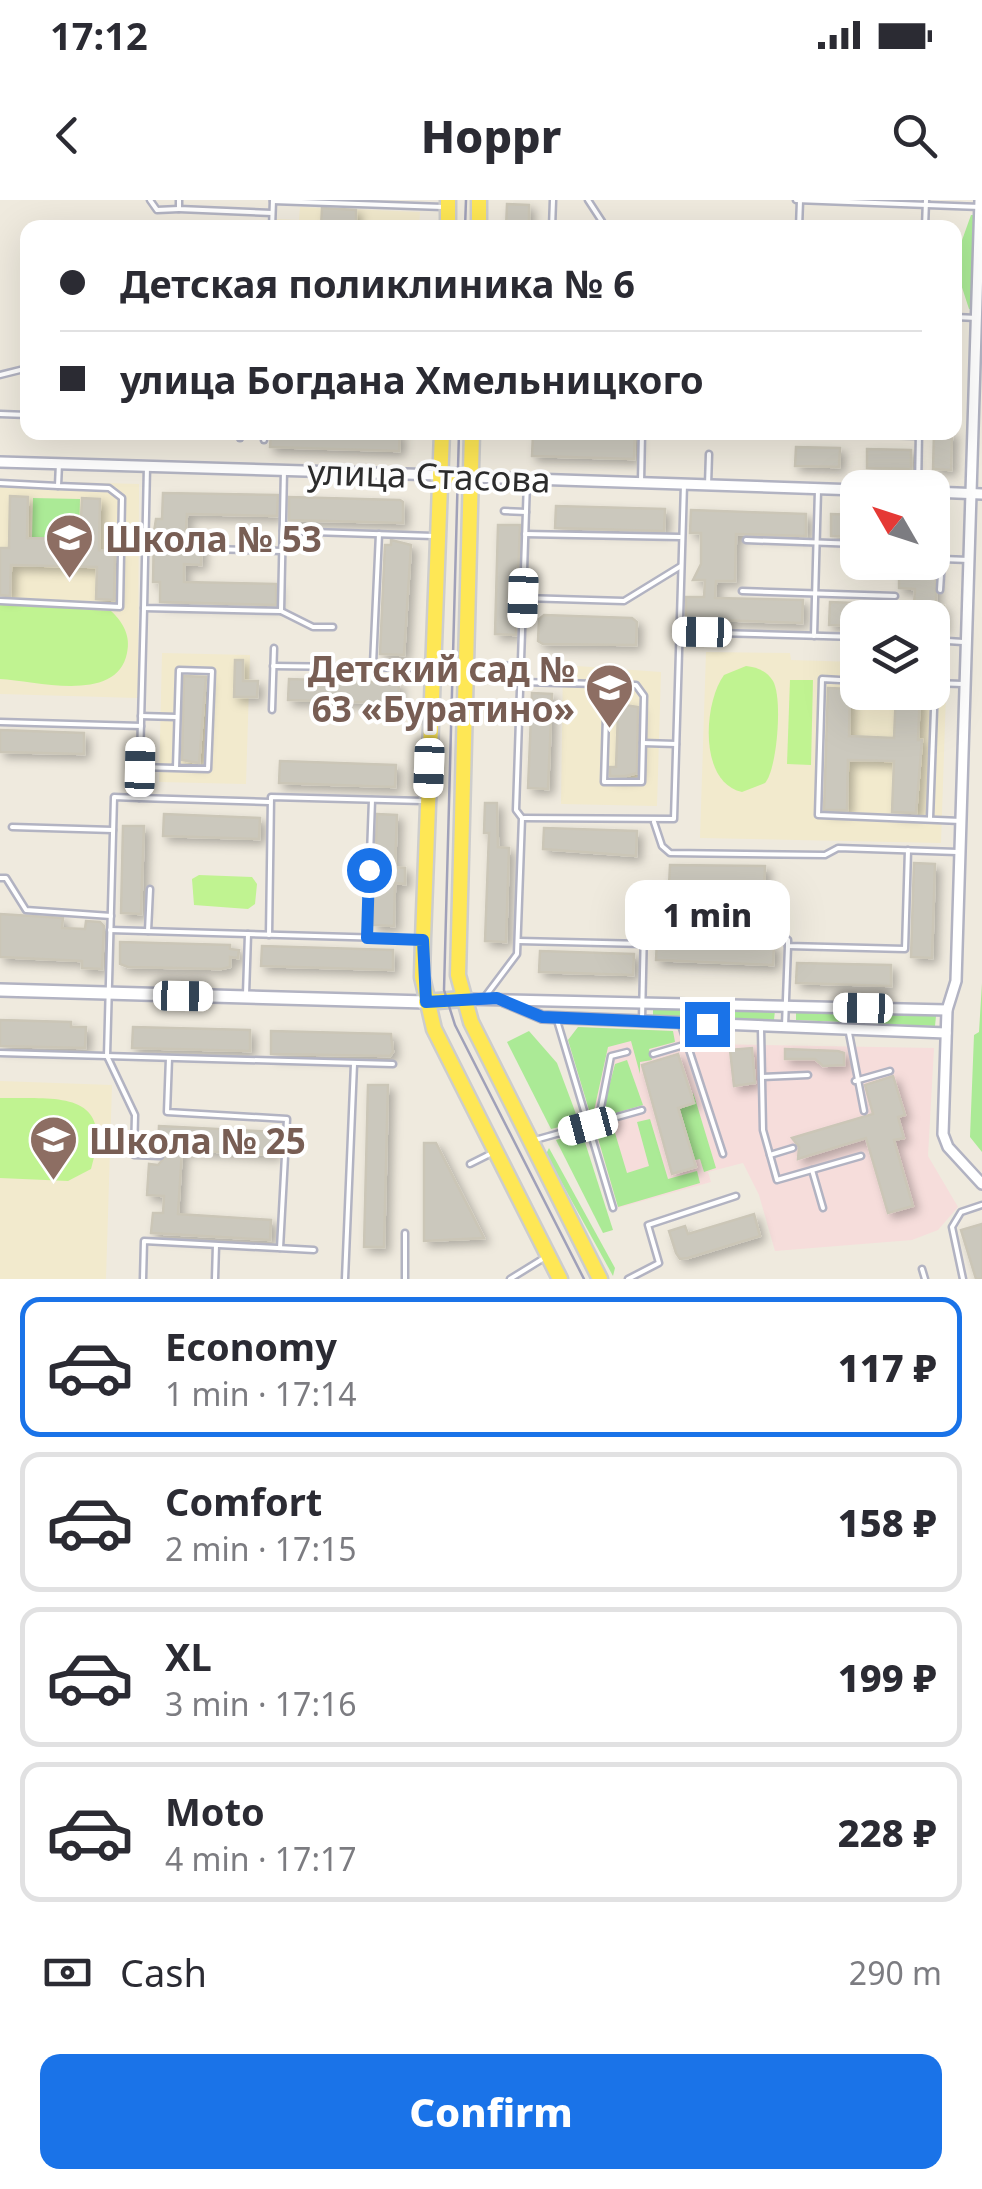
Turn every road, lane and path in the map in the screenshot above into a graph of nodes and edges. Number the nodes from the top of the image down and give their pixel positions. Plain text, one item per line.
1 (150, 200) edge
2 (180, 200) edge
3 (798, 200) edge
4 (273, 201) edge
5 (326, 202) edge
6 (359, 202) edge
7 (926, 202) edge
8 (398, 203) edge
9 (448, 204) edge
10 (980, 204) edge
11 (179, 209) junction
12 (272, 213) junction
13 (272, 220) edge
14 (980, 266) edge
15 (962, 318) edge
16 (976, 318) junction
17 (442, 440) edge
18 (472, 440) edge
19 (642, 440) edge
20 (920, 440) edge
21 (709, 454) dead end
22 (0, 462) edge
23 (58, 463) junction
24 (147, 466) junction
25 (284, 470) junction
26 (919, 470) edge
27 (440, 475) junction
28 (471, 477) junction
29 (527, 478) junction
30 (640, 482) junction
31 (0, 483) edge
32 (684, 484) junction
33 (708, 485) junction
34 (58, 486) junction
35 (818, 488) junction
36 (840, 489) edge
37 (950, 493) edge
38 (977, 494) edge
39 (504, 512) dead end
40 (526, 512) junction
41 (283, 531) junction
42 (379, 534) junction
43 (525, 534) junction
44 (438, 536) junction
45 (682, 537) junction
46 (746, 540) dead end
47 (817, 543) junction
48 (840, 544) edge
49 (210, 549) dead end
50 (283, 551) junction
51 (969, 560) junction
52 (682, 566) junction
53 (940, 590) dead end
54 (742, 591) dead end
55 (815, 594) junction
56 (896, 596) dead end
57 (523, 598) junction
58 (0, 601) edge
59 (144, 608) junction
60 (281, 611) junction
61 (333, 628) dead end
62 (680, 632) junction
63 (814, 636) junction
64 (840, 637) edge
65 (950, 641) edge
66 (967, 642) junction
67 (274, 648) dead end
68 (466, 664) junction
69 (273, 666) junction
70 (373, 666) junction
71 (521, 666) junction
72 (433, 668) junction
73 (840, 680) edge
74 (520, 682) junction
75 (607, 684) junction
76 (950, 684) edge
77 (966, 684) junction
78 (272, 710) dead end
79 (933, 710) edge
80 (141, 716) junction
81 (178, 717) junction
82 (0, 722) edge
83 (141, 726) junction
84 (643, 742) junction
85 (676, 744) junction
86 (140, 767) junction
87 (176, 768) junction
88 (139, 798) junction
89 (372, 800) junction
90 (271, 802) junction
91 (428, 802) junction
92 (522, 818) junction
93 (930, 820) junction
94 (961, 821) junction
95 (654, 822) junction
96 (12, 827) dead end
97 (113, 830) junction
98 (908, 850) junction
99 (960, 852) junction
100 (0, 878) edge
101 (150, 889) dead end
102 (111, 916) junction
103 (110, 930) junction
104 (148, 931) junction
105 (248, 934) junction
106 (269, 935) junction
107 (367, 938) junction
108 (423, 940) junction
109 (518, 941) junction
110 (644, 944) junction
111 (788, 946) junction
112 (0, 990) edge
113 (109, 994) junction
114 (246, 998) junction
115 (484, 998) junction
116 (497, 998) junction
117 (462, 999) junction
118 (426, 1002) junction
119 (642, 1002) junction
120 (785, 1006) junction
121 (947, 1010) junction
122 (556, 1018) junction
123 (642, 1021) junction
124 (680, 1022) junction
125 (761, 1026) junction
126 (784, 1026) junction
127 (849, 1029) junction
128 (946, 1033) junction
129 (688, 1044) junction
130 (627, 1052) dead end
131 (0, 1053) edge
132 (653, 1054) dead end
133 (107, 1056) junction
134 (169, 1058) junction
135 (354, 1063) junction
136 (394, 1064) dead end
137 (890, 1071) dead end
138 (808, 1075) dead end
139 (762, 1077) junction
140 (855, 1081) junction
141 (642, 1110) dead end
142 (864, 1111) dead end
143 (598, 1123) junction
144 (588, 1126) junction
145 (531, 1141) junction
146 (792, 1148) dead end
147 (494, 1152) junction
148 (723, 1154) dead end
149 (770, 1155) junction
150 (160, 1156) dead end
151 (860, 1156) dead end
152 (470, 1164) dead end
153 (812, 1170) junction
154 (982, 1184) edge
155 (736, 1196) dead end
156 (982, 1205) edge
157 (613, 1208) dead end
158 (823, 1208) dead end
159 (405, 1233) dead end
160 (216, 1245) junction
161 (280, 1248) junction
162 (314, 1250) dead end
163 (548, 1255) junction
164 (922, 1269) dead end
165 (143, 1279) edge
166 (215, 1279) edge
167 (345, 1279) edge
168 (405, 1279) edge
169 (510, 1279) edge
170 (560, 1279) edge
171 (600, 1279) edge
172 (628, 1279) edge
173 (925, 1279) edge
174 (962, 1279) edge

1 - 11 lane
2 - 11 lane
3 - 7 lane
4 - 5 lane
4 - 12 lane
5 - 6 lane
6 - 8 lane
7 - 10 lane
8 - 9 lane
10 - 14 street
11 - 12 lane
12 - 13 lane
14 - 16 street
15 - 16 lane
16 - 38 street
17 - 27 main road
18 - 28 main road
19 - 30 lane
20 - 26 lane
21 - 33 lane
22 - 23 street, улица Стасова
23 - 24 street, улица Стасова
23 - 34 lane
24 - 25 street, улица Стасова
24 - 59 lane
25 - 27 street, улица Стасова
25 - 41 lane
27 - 28 main road, улица Стасова
27 - 44 main road
28 - 29 street, улица Стасова
28 - 68 main road
29 - 30 street, улица Стасова
29 - 40 lane
30 - 32 street, улица Стасова
31 - 34 lane
32 - 33 street, улица Стасова
32 - 45 lane
33 - 35 street, улица Стасова
34 - 58 lane
35 - 36 street, улица Стасова
35 - 47 lane
37 - 38 street
38 - 51 street
39 - 40 lane
40 - 43 lane
41 - 42 lane
41 - 50 lane
42 - 44 lane
42 - 70 lane
43 - 45 lane
43 - 57 lane
44 - 72 main road
45 - 52 lane
46 - 47 lane
47 - 48 lane
47 - 55 lane
49 - 50 lane
50 - 60 lane
51 - 53 lane
51 - 66 street
52 - 57 lane
52 - 62 lane
54 - 55 lane
55 - 56 lane
55 - 63 lane
57 - 71 lane
59 - 60 lane
59 - 80 lane
60 - 61 lane
62 - 63 lane
62 - 85 lane
63 - 64 lane
65 - 66 lane
66 - 77 street
67 - 69 lane
68 - 71 lane
68 - 117 main road
69 - 70 lane
69 - 78 lane
70 - 72 lane
71 - 74 lane
72 - 91 main road
73 - 93 lane
74 - 75 lane
74 - 92 lane
75 - 84 lane
75 - 84 lane
76 - 77 lane
77 - 94 street
79 - 93 lane
80 - 81 lane
80 - 83 lane
81 - 87 lane
81 - 87 lane
82 - 83 lane
83 - 86 lane
84 - 85 lane
85 - 95 lane
86 - 87 lane
86 - 88 lane
88 - 90 lane
88 - 97 lane
89 - 90 lane
89 - 91 lane
89 - 107 lane
90 - 106 lane
91 - 108 main road
92 - 95 lane
92 - 109 lane
93 - 94 lane
94 - 99 street
95 - 98 lane
96 - 97 lane
97 - 102 lane
98 - 99 lane
98 - 111 lane
99 - 121 street
100 - 102 lane
101 - 104 lane
102 - 103 lane
103 - 104 lane
103 - 113 lane
104 - 105 lane
105 - 106 lane
105 - 114 lane
106 - 107 lane
107 - 108 lane
108 - 118 main road
109 - 110 lane
109 - 115 lane
110 - 111 lane
110 - 119 lane
111 - 120 lane
112 - 113 street
113 - 114 street
113 - 133 lane
114 - 118 street
115 - 116 street
115 - 117 street
116 - 119 street
116 - 122 street
117 - 118 main road
117 - 145 main road
118 - 147 main road
119 - 120 street
119 - 123 lane
120 - 121 street
120 - 126 lane
121 - 128 street
122 - 123 street
122 - 144 lane
123 - 124 street
124 - 125 street
124 - 129 lane
125 - 126 street
125 - 139 lane
126 - 127 street
127 - 128 street
127 - 140 lane
128 - 154 street
129 - 132 lane
129 - 148 lane
130 - 143 lane
131 - 133 lane
133 - 134 lane
133 - 150 lane
134 - 135 lane
134 - 161 lane
135 - 136 lane
135 - 167 lane
137 - 140 lane
138 - 139 lane
139 - 149 lane
140 - 142 lane
141 - 143 lane
143 - 144 lane
144 - 145 lane
144 - 157 lane
145 - 171 main road
146 - 149 lane
147 - 152 lane
147 - 163 main road
149 - 153 lane
151 - 153 lane
153 - 158 lane
155 - 172 lane
156 - 174 lane
159 - 168 lane
160 - 161 lane
160 - 165 lane
160 - 166 lane
161 - 162 lane
163 - 169 lane
163 - 170 main road
164 - 173 lane

